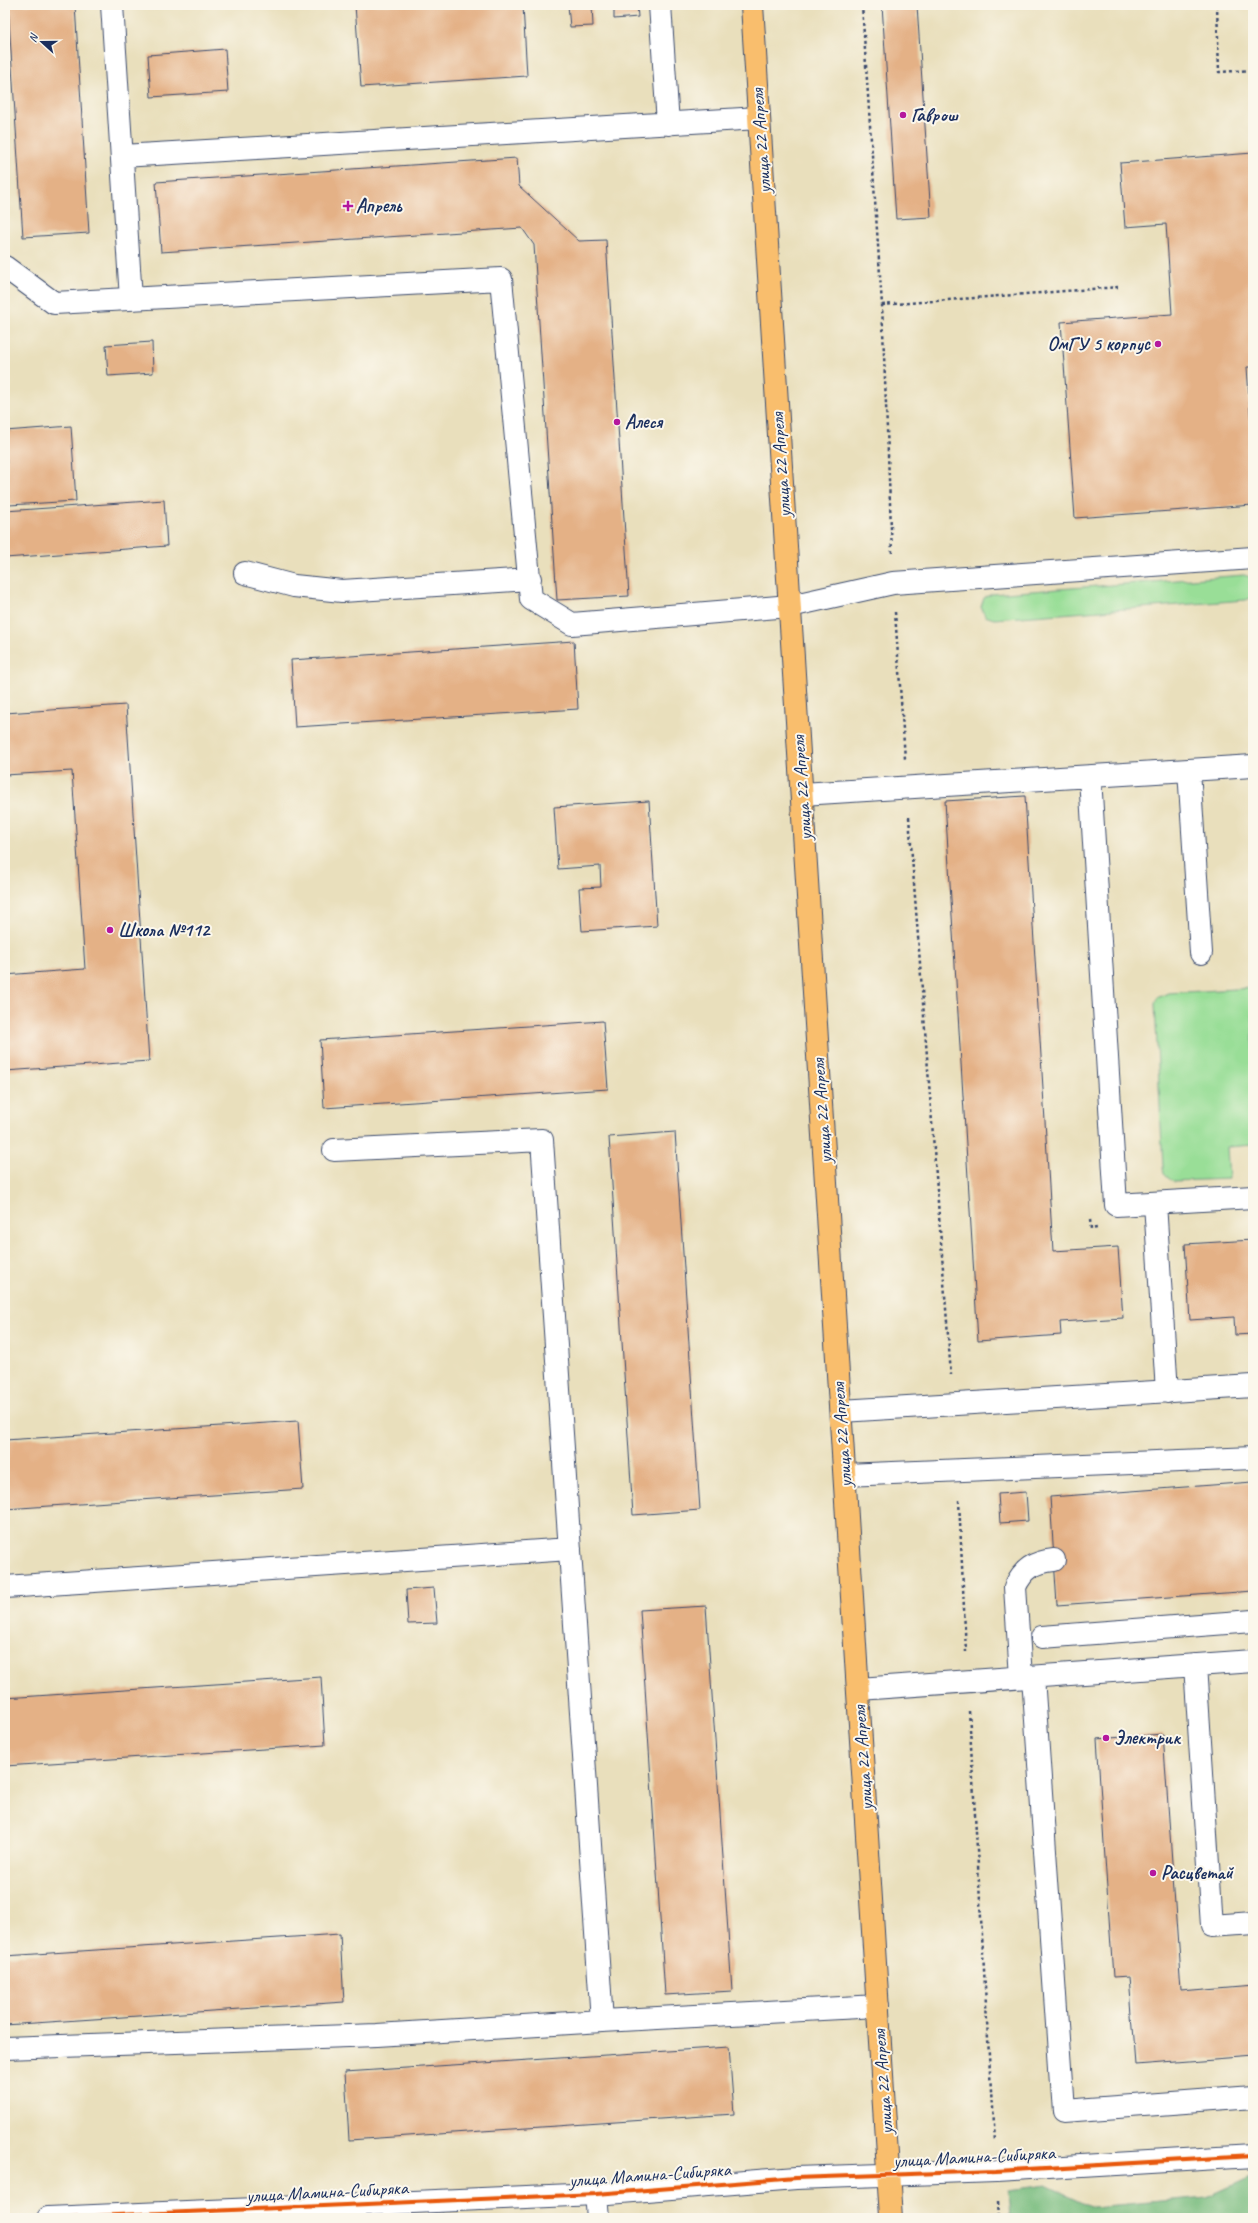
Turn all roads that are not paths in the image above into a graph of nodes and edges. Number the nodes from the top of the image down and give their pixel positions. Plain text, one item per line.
1 (112, 5) edge
2 (660, 5) edge
3 (752, 5) edge
4 (759, 118) junction
5 (668, 124) junction
6 (122, 156) junction
7 (5, 267) edge
8 (132, 299) junction
9 (1253, 558) edge
10 (245, 573) dead end
11 (530, 579) junction
12 (790, 606) junction
13 (1253, 766) edge
14 (1190, 770) junction
15 (1090, 777) junction
16 (802, 794) junction
17 (1201, 953) dead end
18 (334, 1150) dead end
19 (1253, 1197) edge
20 (1155, 1203) junction
21 (1253, 1386) edge
22 (1167, 1392) junction
23 (841, 1411) junction
24 (1253, 1458) edge
25 (845, 1475) junction
26 (570, 1549) junction
27 (1054, 1560) dead end
28 (5, 1587) edge
29 (1253, 1621) edge
30 (1042, 1636) dead end
31 (1253, 1661) edge
32 (1195, 1665) junction
33 (1027, 1677) junction
34 (859, 1689) junction
35 (1253, 1923) edge
36 (878, 2006) junction
37 (602, 2021) junction
38 (5, 2048) edge
39 (1253, 2097) edge
40 (1253, 2156) edge
41 (889, 2175) junction
42 (596, 2194) junction
43 (48, 2218) edge
44 (598, 2218) edge
45 (892, 2218) edge

1 - 6 street
2 - 5 street
3 - 4 main road, улица 22 Апреля
4 - 5 street
4 - 12 main road, улица 22 Апреля
5 - 6 street
6 - 8 street
7 - 8 street
8 - 11 street
9 - 12 street
10 - 11 street
11 - 12 street
12 - 16 main road, улица 22 Апреля
13 - 14 street
14 - 15 street
14 - 17 street
15 - 16 street
15 - 20 street
16 - 23 main road, улица 22 Апреля
18 - 26 street
19 - 20 street
20 - 22 street
21 - 22 street
22 - 23 street
23 - 25 main road, улица 22 Апреля
24 - 25 street
25 - 34 main road, улица 22 Апреля
26 - 28 street
26 - 37 street
27 - 33 street
29 - 30 street
31 - 32 street
32 - 33 street
32 - 35 street
33 - 34 street
33 - 39 street
34 - 36 main road, улица 22 Апреля
36 - 37 street
36 - 41 main road, улица 22 Апреля
37 - 38 street
40 - 41 street, улица Мамина-Сибиряка
41 - 42 street, улица Мамина-Сибиряка
41 - 45 main road, улица 22 Апреля
42 - 43 street, улица Мамина-Сибиряка
42 - 44 street

